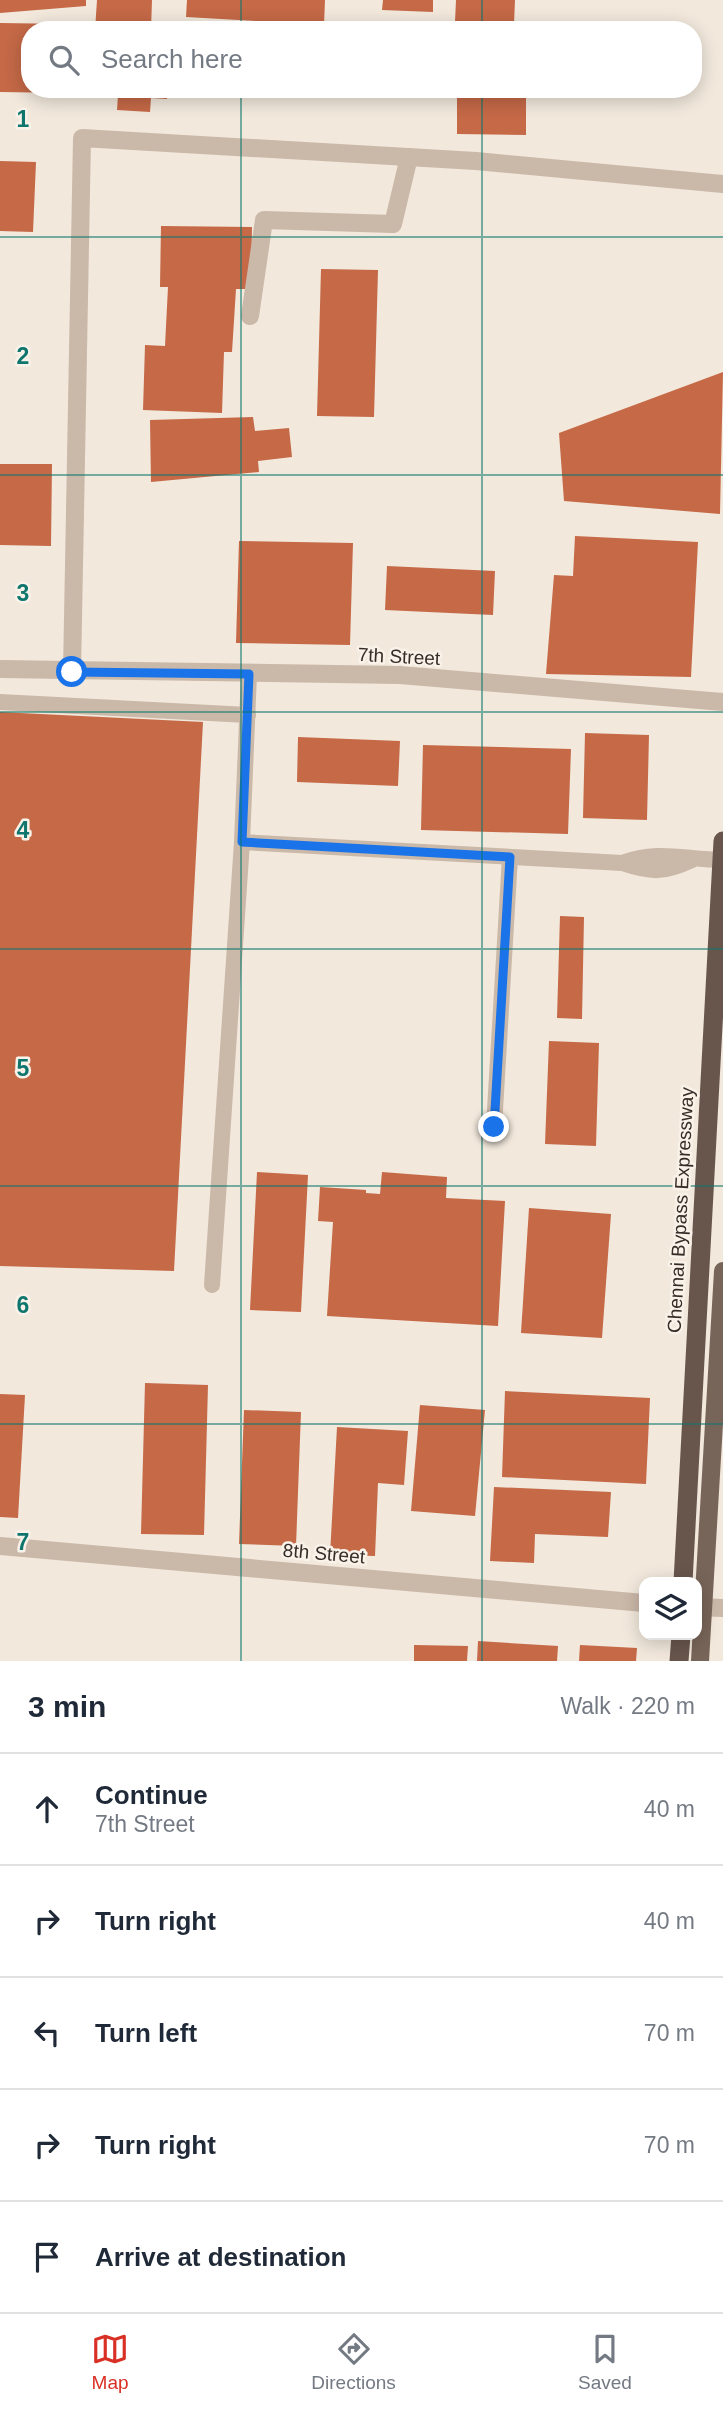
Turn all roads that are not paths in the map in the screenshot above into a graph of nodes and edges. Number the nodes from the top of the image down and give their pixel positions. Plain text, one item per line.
1 (409, 157) junction
2 (723, 184) edge
3 (250, 316) dead end
4 (0, 669) edge
5 (72, 672) junction
6 (249, 674) junction
7 (0, 702) edge
8 (723, 702) edge
9 (248, 715) junction
10 (723, 841) edge
11 (242, 842) junction
12 (510, 857) junction
13 (723, 860) edge
14 (494, 1127) dead end
15 (723, 1271) edge
16 (212, 1285) dead end
17 (0, 1546) edge
18 (683, 1577) edge
19 (639, 1603) edge
20 (708, 1608) edge
21 (681, 1640) edge
22 (679, 1661) edge
23 (700, 1661) edge

1 - 2 street
1 - 3 street
1 - 5 street
4 - 5 street, 7th Street
5 - 6 street, 7th Street
6 - 8 street, 7th Street
6 - 9 lane
7 - 9 lane
9 - 11 lane
10 - 18 highway, Chennai Bypass Expressway, bridge
11 - 12 lane
11 - 16 lane
12 - 13 lane
12 - 14 lane
15 - 20 main road
17 - 19 street, 8th Street
20 - 23 main road
21 - 22 highway

